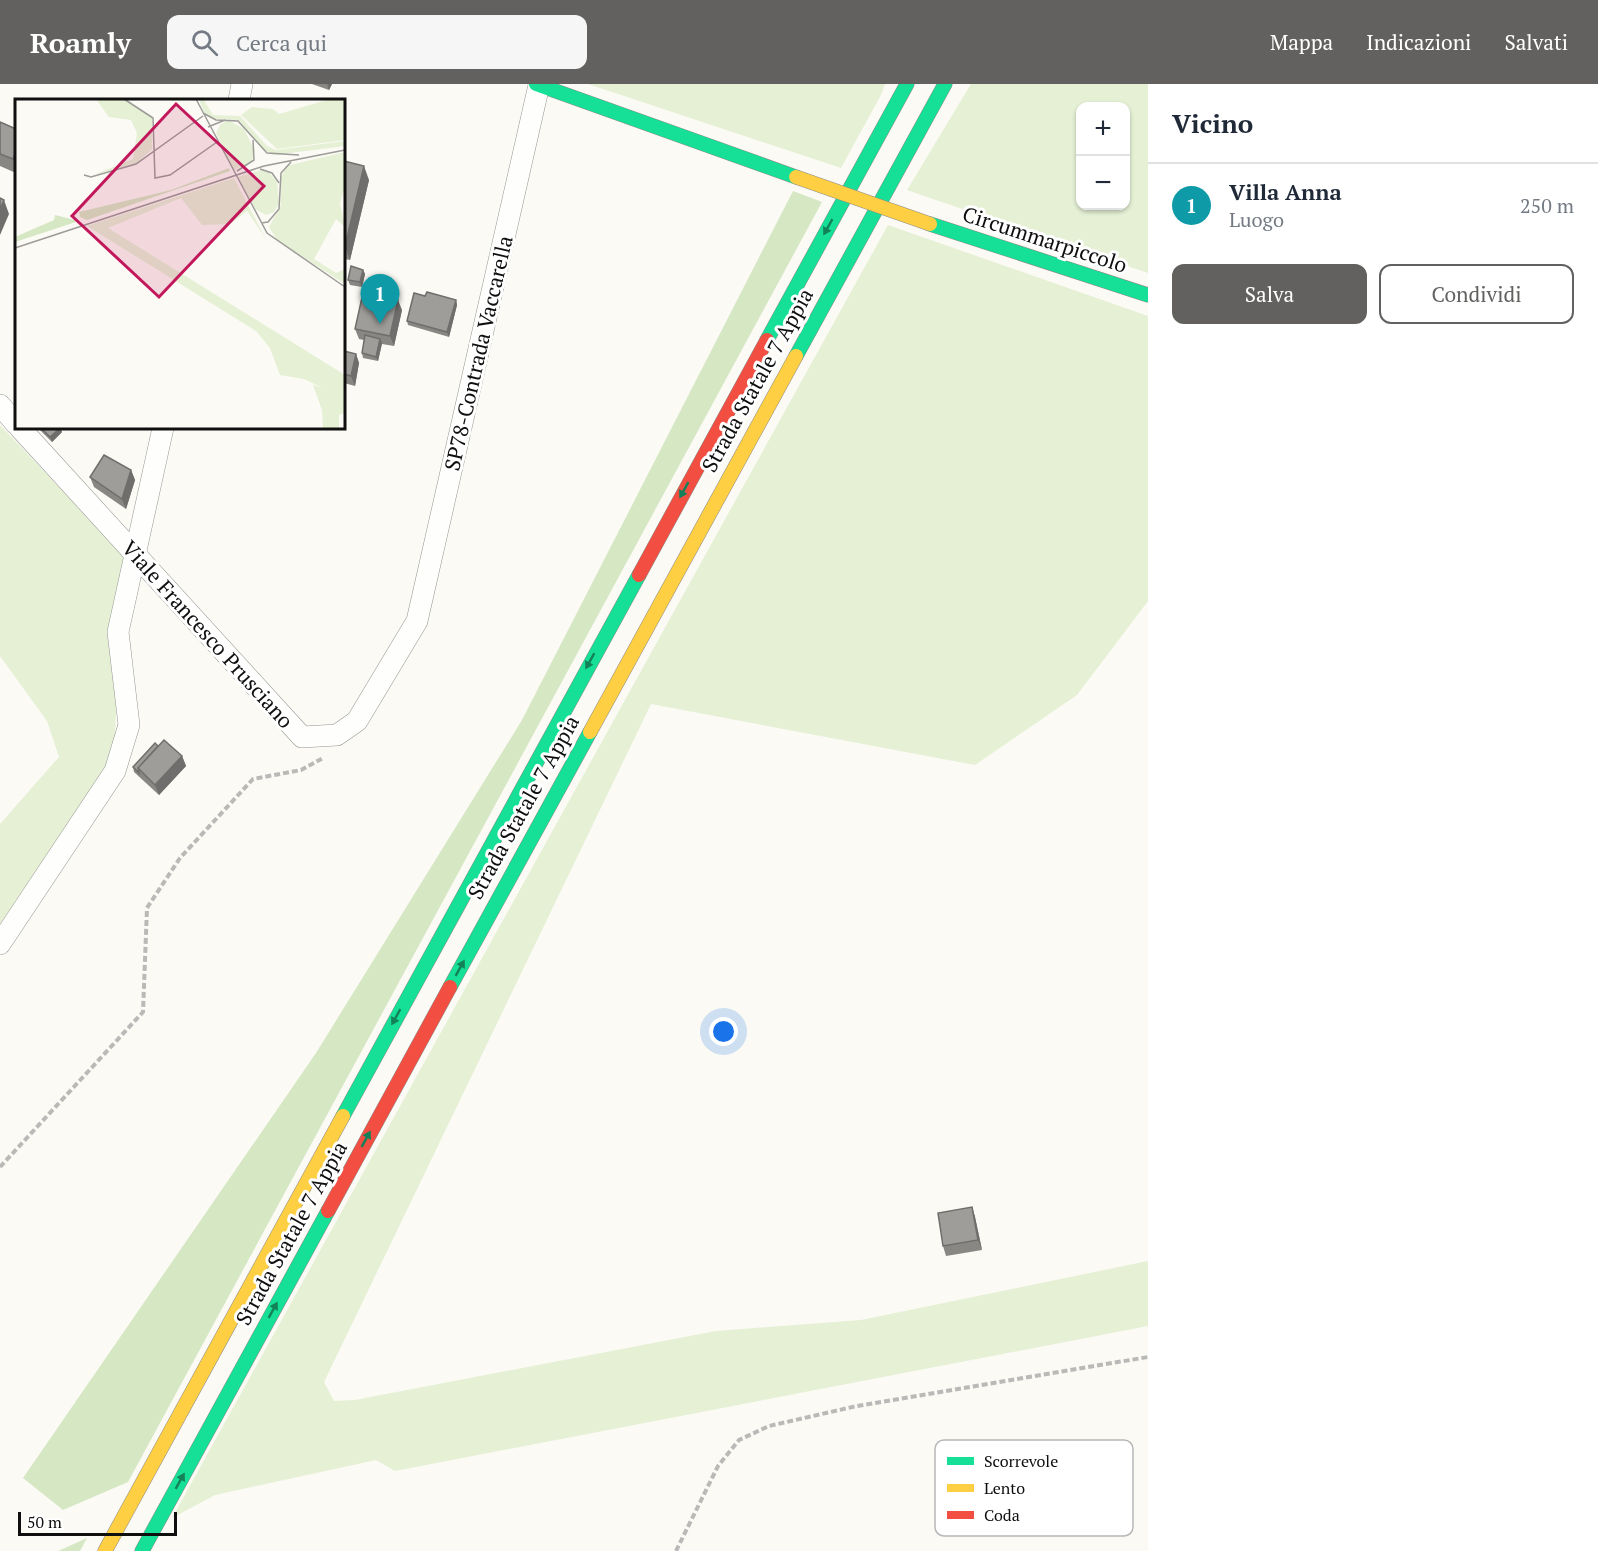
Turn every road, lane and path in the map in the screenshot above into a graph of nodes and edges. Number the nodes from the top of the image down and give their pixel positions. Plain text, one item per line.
1 (242, 84) edge
2 (895, 84) edge
3 (907, 84) edge
4 (945, 84) edge
5 (955, 84) edge
6 (537, 85) edge
7 (239, 99) edge
8 (867, 155) junction
9 (903, 159) junction
10 (1148, 295) edge
11 (0, 405) edge
12 (15, 423) edge
13 (21, 429) edge
14 (163, 429) edge
15 (134, 554) junction
16 (337, 735) junction
17 (0, 944) edge
18 (0, 1167) edge
19 (1148, 1357) edge
20 (105, 1551) edge
21 (142, 1551) edge
22 (676, 1551) edge

1 - 7 street
2 - 8 main road
3 - 8 main road, Strada Statale 7 Appia
4 - 9 main road, Strada Statale 7 Appia
5 - 9 main road
6 - 10 main road, Circummarpiccolo, bridge
6 - 16 street, SP78-Contrada Vaccarella
8 -> 20 main road, Strada Statale 7 Appia
21 -> 9 main road, Strada Statale 7 Appia
11 - 12 street
13 - 15 street, Viale Francesco Prusciano
14 - 15 street
15 - 16 street, Viale Francesco Prusciano
15 - 17 street
16 - 18 path
19 - 22 path

